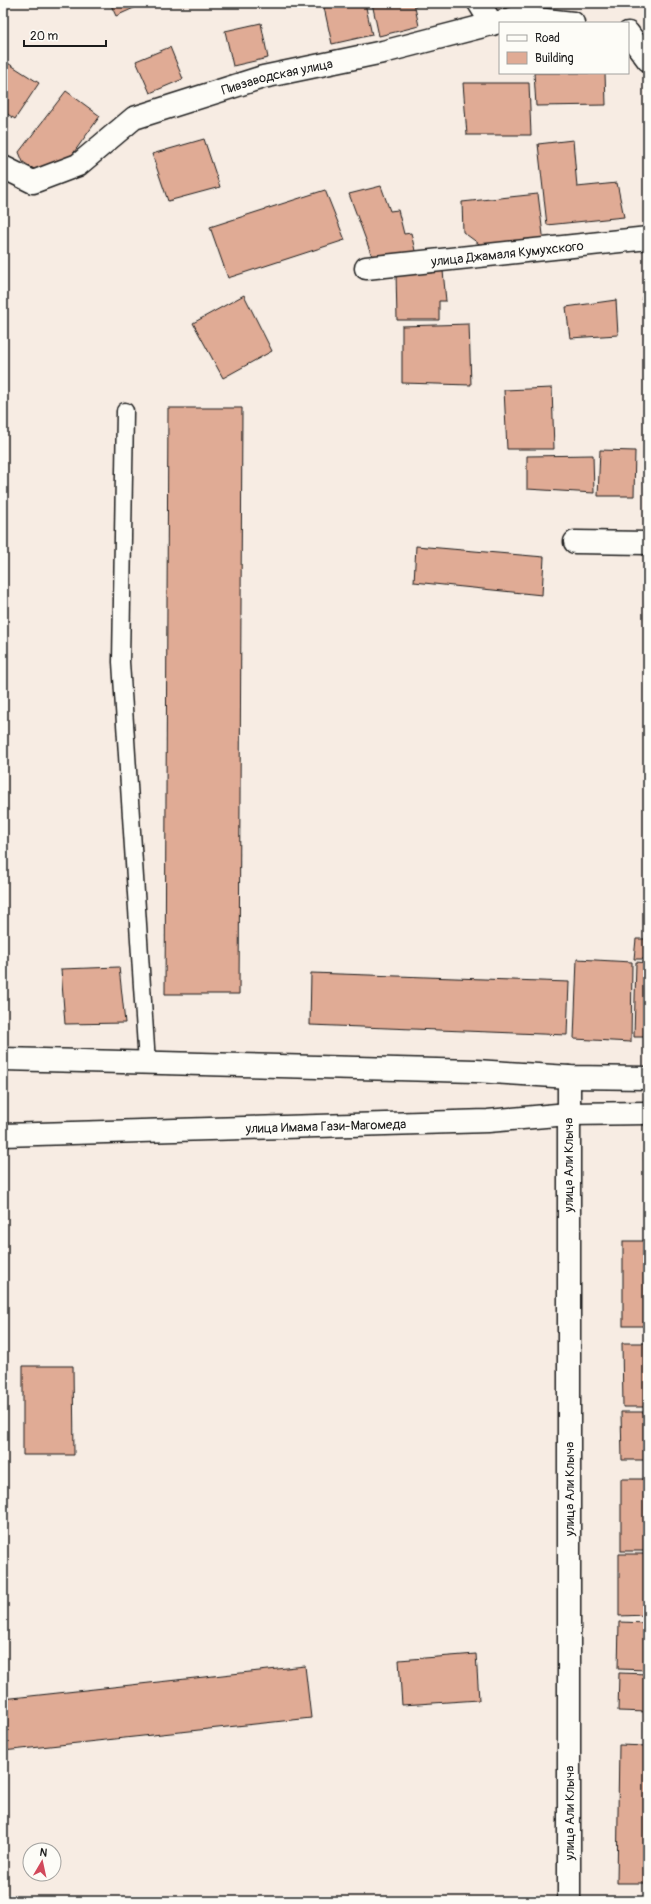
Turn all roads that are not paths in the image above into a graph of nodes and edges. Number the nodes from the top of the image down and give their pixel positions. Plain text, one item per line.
1 (479, 3) edge
2 (499, 22) edge
3 (499, 22) edge
4 (564, 22) edge
5 (492, 24) junction
6 (629, 34) edge
7 (648, 60) edge
8 (3, 167) edge
9 (648, 238) edge
10 (366, 268) dead end
11 (125, 412) dead end
12 (575, 542) dead end
13 (648, 543) edge
14 (3, 1059) edge
15 (147, 1063) junction
16 (569, 1077) junction
17 (648, 1078) edge
18 (648, 1113) edge
19 (568, 1114) junction
20 (3, 1135) edge
21 (569, 1901) edge

1 - 5 street
2 - 4 street, Пивзаводская улица
3 - 5 street, Пивзаводская улица
5 - 8 street, Пивзаводская улица
6 - 7 street
9 - 10 street, улица Джамаля Кумухского
11 - 15 lane
12 - 13 street
14 - 15 street
15 - 16 street
16 - 17 street
16 - 19 street, улица Али Клыча
18 - 19 street, улица Имама Гази-Магомеда
19 - 20 street, улица Имама Гази-Магомеда
19 - 21 street, улица Али Клыча

